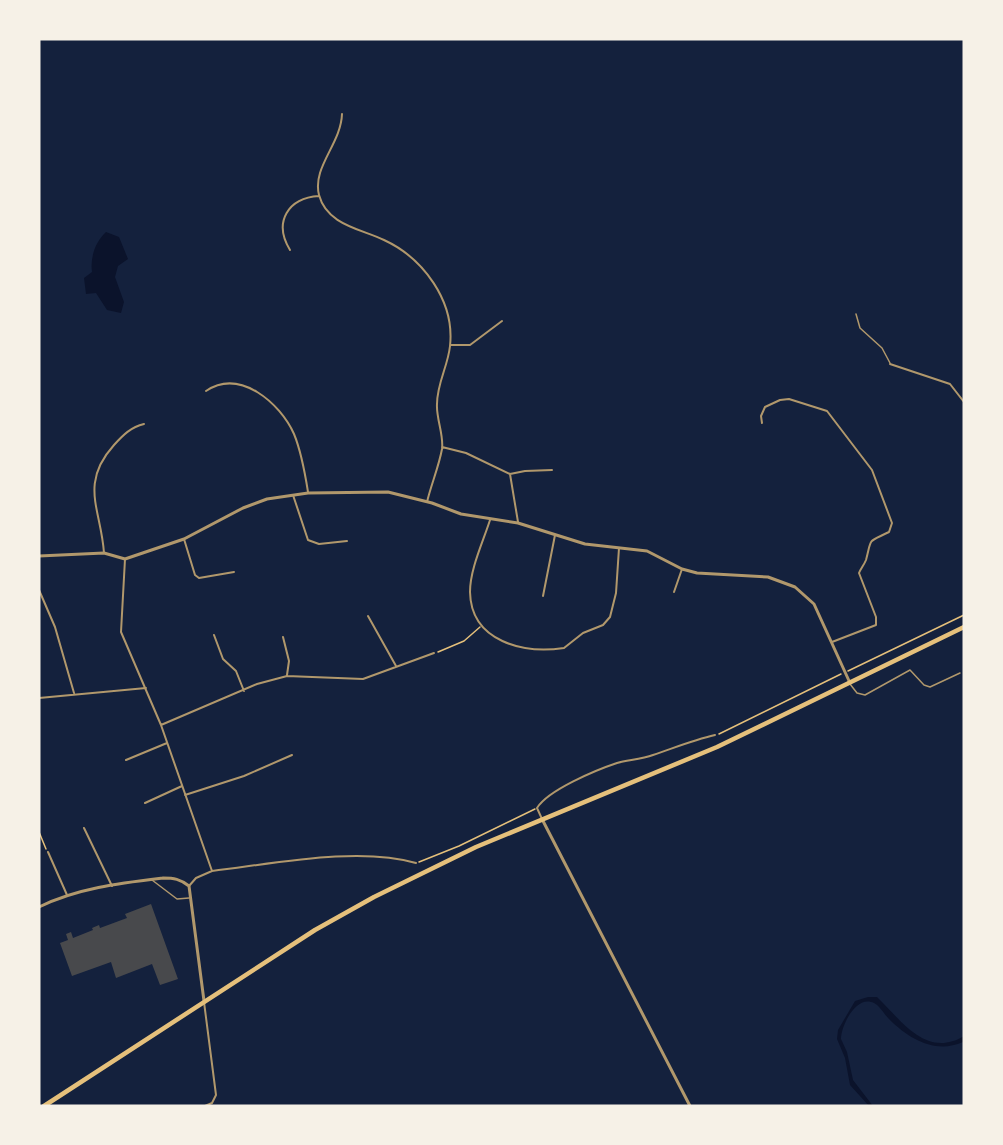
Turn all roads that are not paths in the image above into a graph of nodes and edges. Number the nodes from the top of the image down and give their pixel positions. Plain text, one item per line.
1 (342, 114) dead end
2 (319, 196) junction
3 (290, 250) dead end
4 (856, 314) dead end
5 (502, 321) dead end
6 (450, 345) junction
7 (890, 364) joint
8 (206, 391) dead end
9 (964, 402) edge
10 (762, 423) dead end
11 (144, 424) dead end
12 (442, 447) junction
13 (552, 470) dead end
14 (510, 474) junction
15 (308, 493) junction
16 (293, 495) junction
17 (427, 502) junction
18 (490, 520) junction
19 (518, 523) junction
20 (555, 535) junction
21 (184, 539) junction
22 (347, 541) dead end
23 (619, 548) junction
24 (104, 553) junction
25 (39, 556) edge
26 (125, 559) junction
27 (682, 569) junction
28 (234, 573) dead end
29 (39, 590) edge
30 (674, 592) dead end
31 (543, 596) dead end
32 (368, 616) dead end
33 (964, 627) edge
34 (214, 635) dead end
35 (283, 637) dead end
36 (832, 642) junction
37 (434, 653) road end
38 (397, 666) junction
39 (960, 673) dead end
40 (287, 676) junction
41 (850, 683) junction
42 (146, 688) junction
43 (244, 691) junction
44 (74, 693) junction
45 (39, 698) edge
46 (161, 725) junction
47 (715, 735) road end
48 (167, 742) junction
49 (292, 755) dead end
50 (126, 760) dead end
51 (182, 786) junction
52 (185, 795) junction
53 (145, 803) dead end
54 (542, 819) junction
55 (84, 828) dead end
56 (48, 852) road end
57 (416, 863) road end
58 (212, 871) junction
59 (152, 880) junction
60 (112, 886) junction
61 (189, 886) junction
62 (67, 895) junction
63 (190, 898) junction
64 (39, 907) edge
65 (204, 1001) junction
66 (212, 1104) edge
67 (44, 1106) edge
68 (205, 1106) edge
69 (690, 1106) edge

1 - 2 street
2 - 3 street
2 - 6 street
4 - 7 lane
5 - 6 street
6 - 12 street
7 - 9 street
8 - 15 street
10 - 36 street
11 - 24 street
12 - 14 street
12 - 17 street
13 - 14 street
14 - 19 street
15 - 16 street
15 - 17 street
16 - 21 street
16 - 22 street
17 - 18 street
18 - 19 street
18 - 23 street
19 - 20 street
20 - 23 street
20 - 31 street
21 - 26 street
21 - 28 street
23 - 27 street
24 - 25 street
24 - 26 street
26 - 42 street
27 - 30 street
27 - 36 street
29 - 44 street
32 - 38 street
33 - 41 highway
34 - 43 street
35 - 40 street
36 - 41 street
37 - 38 street
38 - 40 street
39 - 41 lane
40 - 43 street
41 - 54 highway
42 - 44 street
42 - 46 street
43 - 46 street
44 - 45 street
46 - 48 street
47 - 54 street
48 - 50 street
48 - 51 street
49 - 52 street
51 - 52 street
51 - 53 street
52 - 58 street
54 - 65 highway
54 - 69 street
55 - 60 street
56 - 62 street
57 - 58 street
58 - 61 street
59 - 60 street
59 - 61 street
59 - 63 lane
60 - 62 street
61 - 63 street
62 - 64 street
63 - 65 street
65 - 66 street
65 - 67 highway
66 - 68 street

